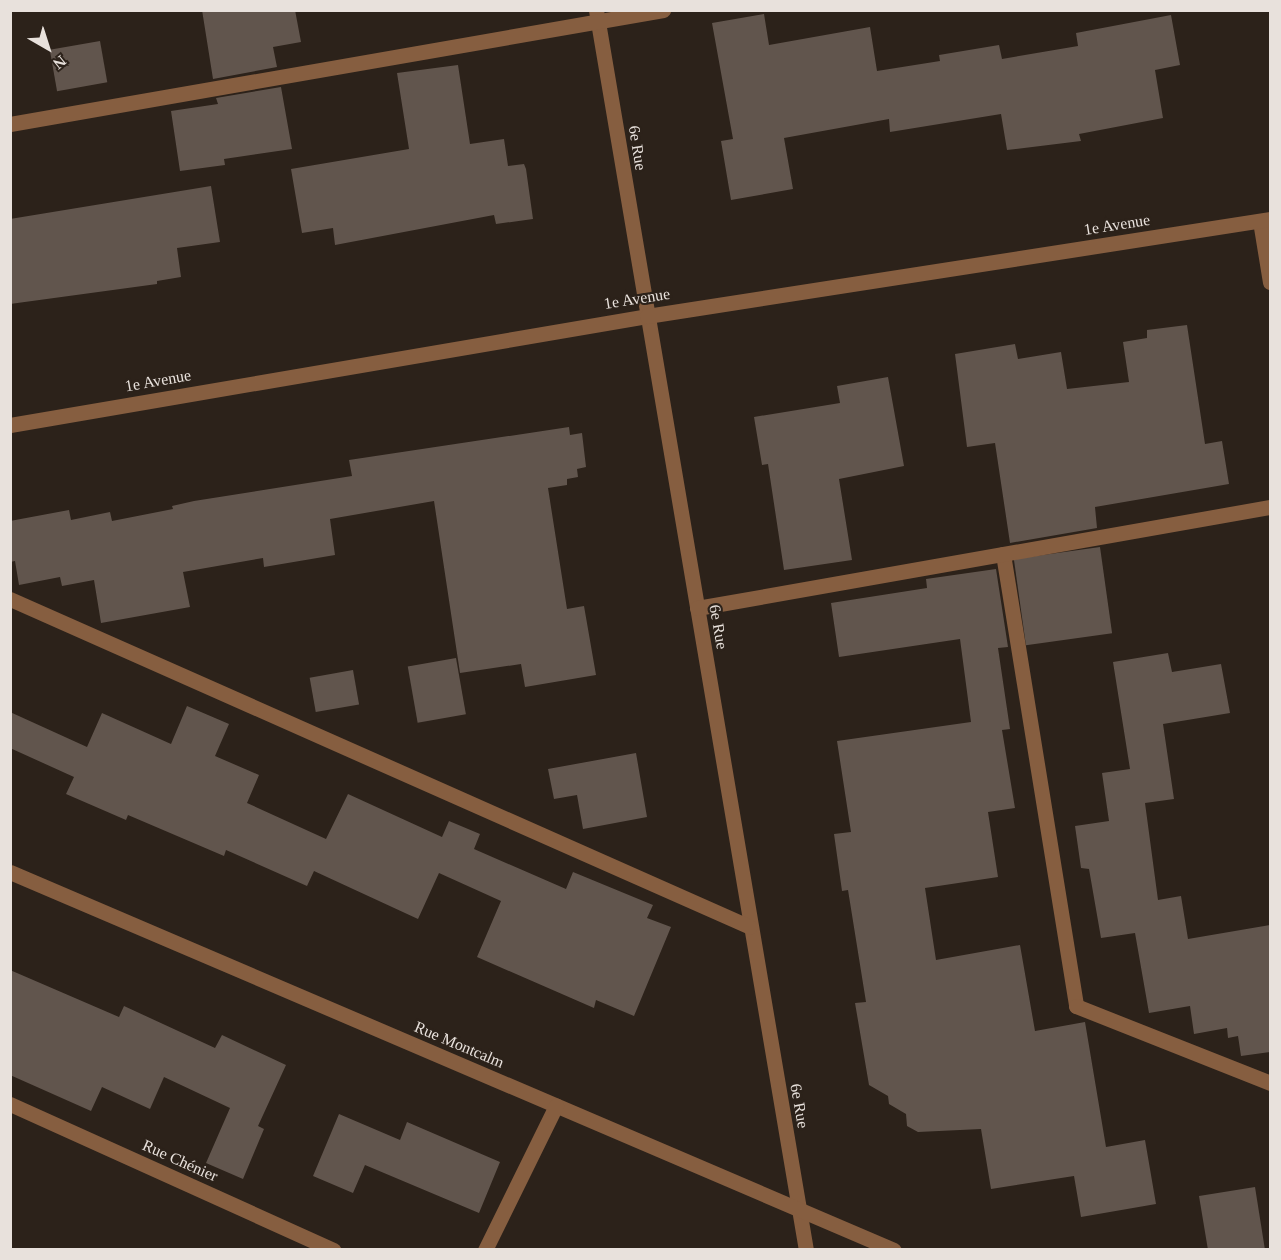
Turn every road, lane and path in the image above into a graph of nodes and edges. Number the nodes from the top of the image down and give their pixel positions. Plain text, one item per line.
1 (663, 10) edge
2 (597, 16) edge
3 (10, 124) edge
4 (1265, 220) edge
5 (1270, 282) edge
6 (647, 316) junction
7 (10, 425) edge
8 (1270, 507) edge
9 (1003, 554) junction
10 (10, 598) edge
11 (697, 608) junction
12 (10, 872) edge
13 (750, 927) junction
14 (1270, 1083) edge
15 (10, 1104) edge
16 (556, 1107) junction
17 (798, 1209) junction
18 (334, 1250) edge
19 (485, 1250) edge
20 (806, 1250) edge
21 (894, 1250) edge

1 - 2 street
2 - 3 street
2 - 6 street, 6e Rue
4 - 5 street
4 - 6 street, 1e Avenue
6 - 7 street, 1e Avenue
6 - 11 street, 6e Rue
8 - 9 street
9 - 11 street
9 - 14 street
10 - 13 street
11 - 13 street, 6e Rue
12 - 16 street, Rue Montcalm
13 - 17 street, 6e Rue
15 - 18 street, Rue Chénier
16 - 17 street, Rue Montcalm
16 - 19 street
17 - 20 street, 6e Rue
17 - 21 street, Rue Montcalm

